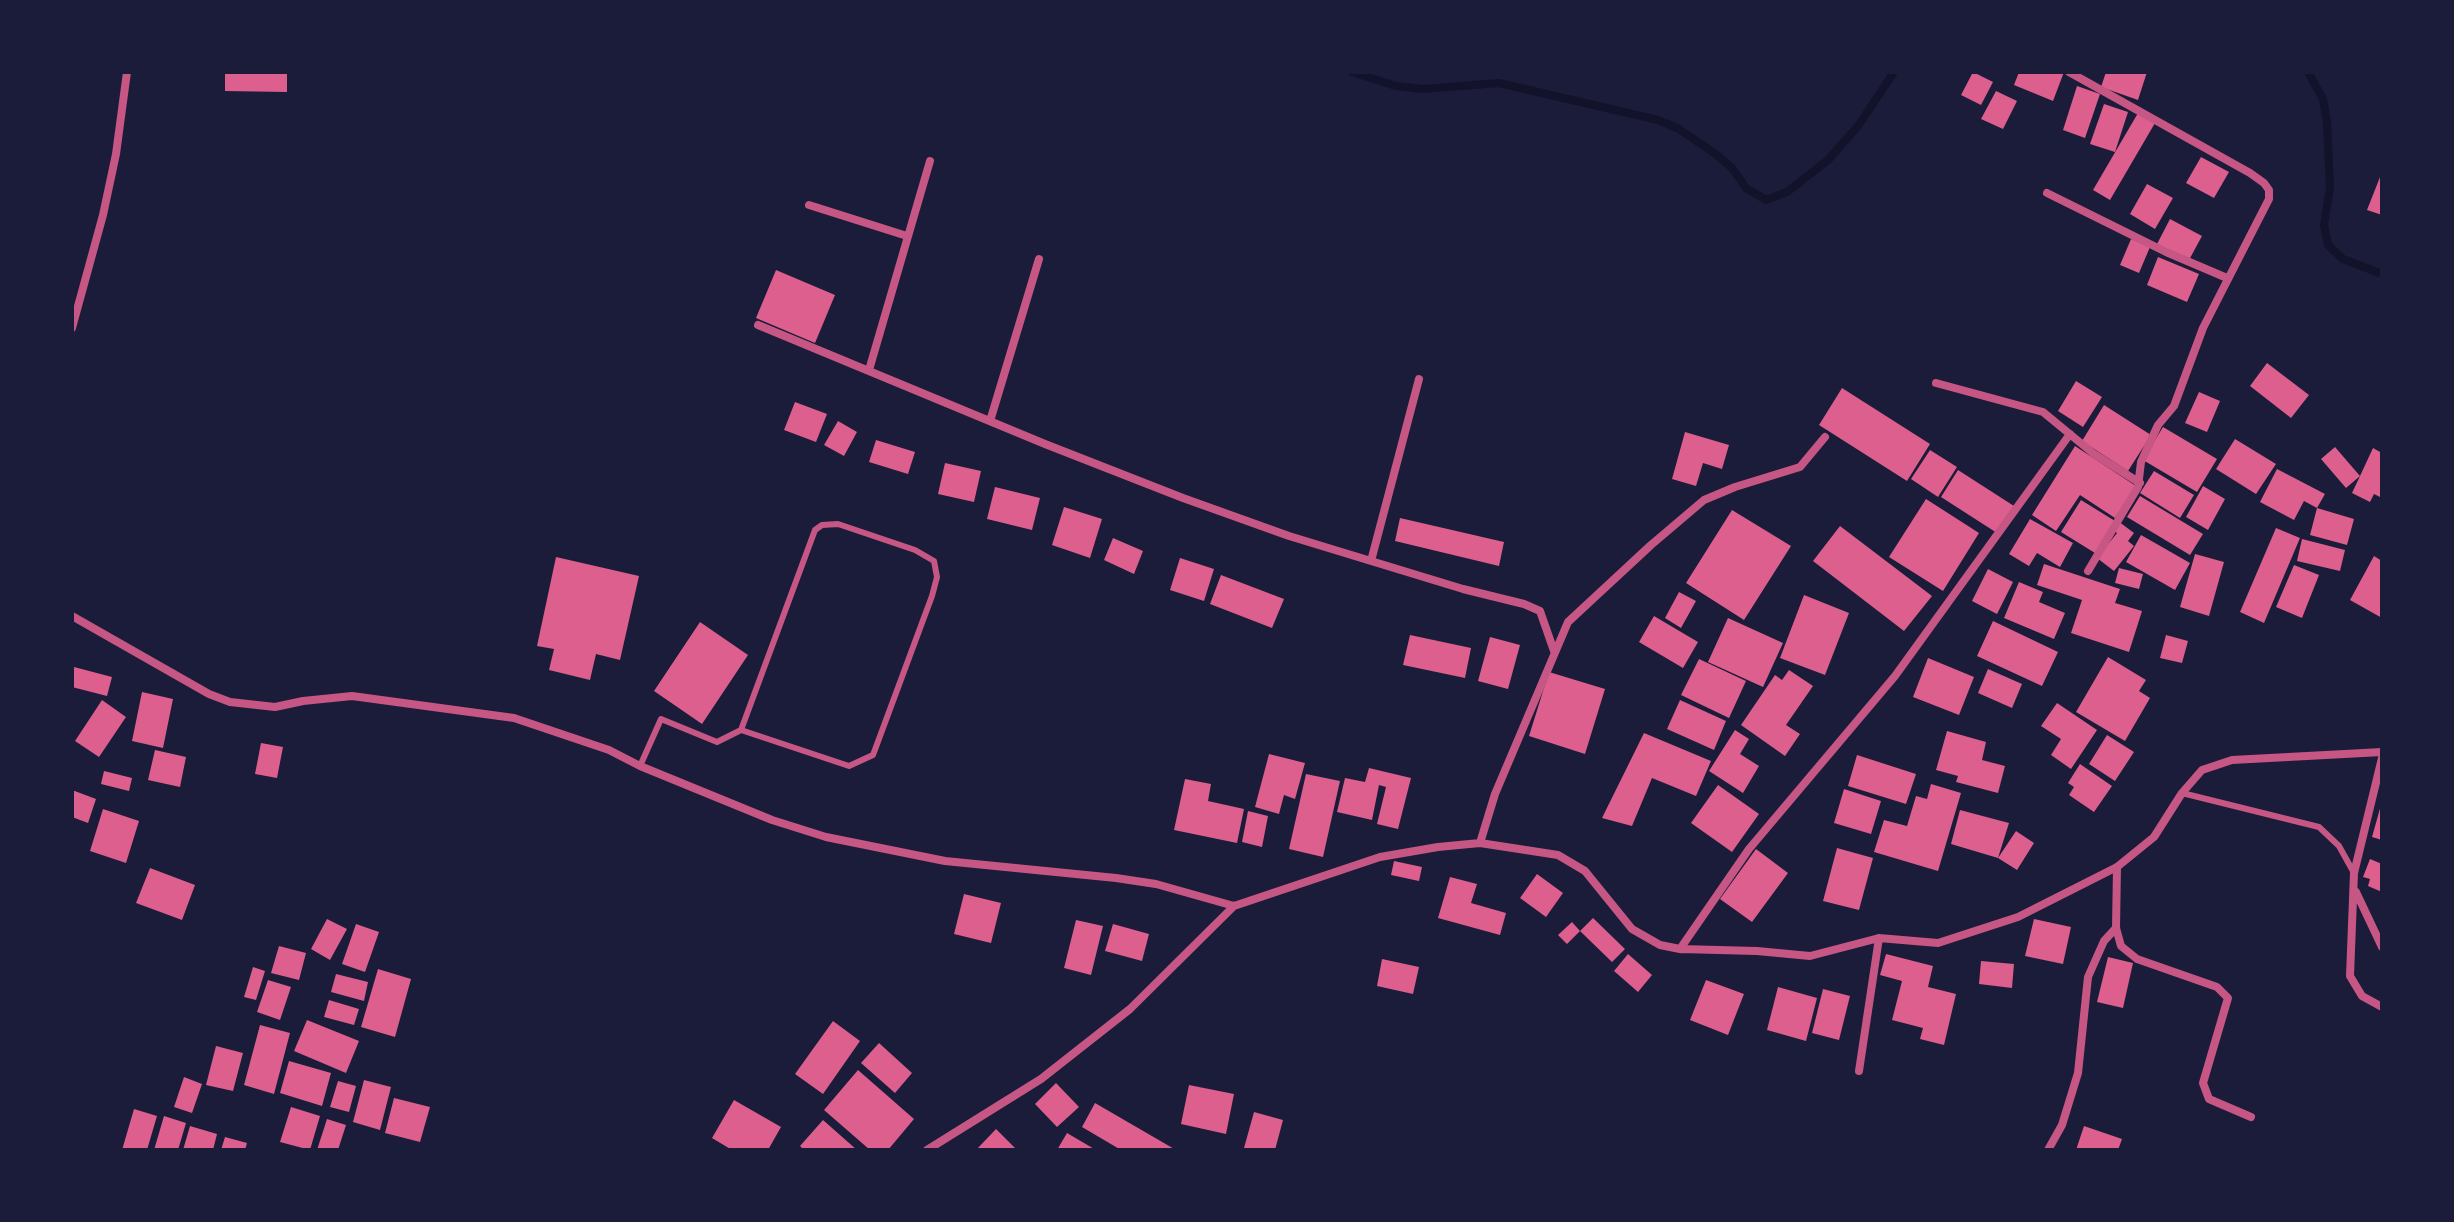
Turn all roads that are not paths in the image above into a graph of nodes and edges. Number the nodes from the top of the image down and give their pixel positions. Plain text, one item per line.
1 (127, 72) edge
2 (2069, 72) edge
3 (930, 161) dead end
4 (2047, 193) dead end
5 (809, 205) dead end
6 (907, 236) junction
7 (1039, 259) dead end
8 (2227, 278) junction
9 (758, 325) dead end
10 (72, 328) edge
11 (869, 370) junction
12 (1419, 379) dead end
13 (1936, 383) dead end
14 (990, 421) junction
15 (2070, 434) junction
16 (1825, 437) dead end
17 (2140, 483) junction
18 (1371, 561) junction
19 (2088, 571) dead end
20 (72, 616) edge
21 (1554, 651) junction
22 (741, 730) junction
23 (2382, 755) edge
24 (640, 766) junction
25 (2182, 793) junction
26 (1480, 843) junction
27 (2117, 867) junction
28 (2354, 873) junction
29 (2354, 888) junction
30 (1234, 906) junction
31 (2116, 928) junction
32 (1879, 938) junction
33 (2382, 947) edge
34 (1680, 949) junction
35 (2382, 1007) edge
36 (1859, 1071) dead end
37 (2251, 1117) dead end
38 (927, 1150) edge
39 (2048, 1150) edge

1 - 10 street
2 - 8 street
3 - 6 street
4 - 8 street
5 - 6 street
6 - 11 street
7 - 14 street
8 - 17 street
9 - 11 street
11 - 14 street
12 - 18 street
13 - 15 street
14 - 18 street
15 - 17 street
15 - 34 street
16 - 21 street
17 - 19 street
18 - 21 street
20 - 24 street
21 - 26 street
22 - 22 lane
22 - 24 lane
23 - 25 street
23 - 28 street
24 - 30 street
25 - 27 street
25 - 28 lane
26 - 30 street
26 - 34 street
27 - 31 street
27 - 32 street
28 - 29 street
29 - 33 street
29 - 35 street
30 - 38 street
31 - 37 street
31 - 39 street
32 - 34 street
32 - 36 street

